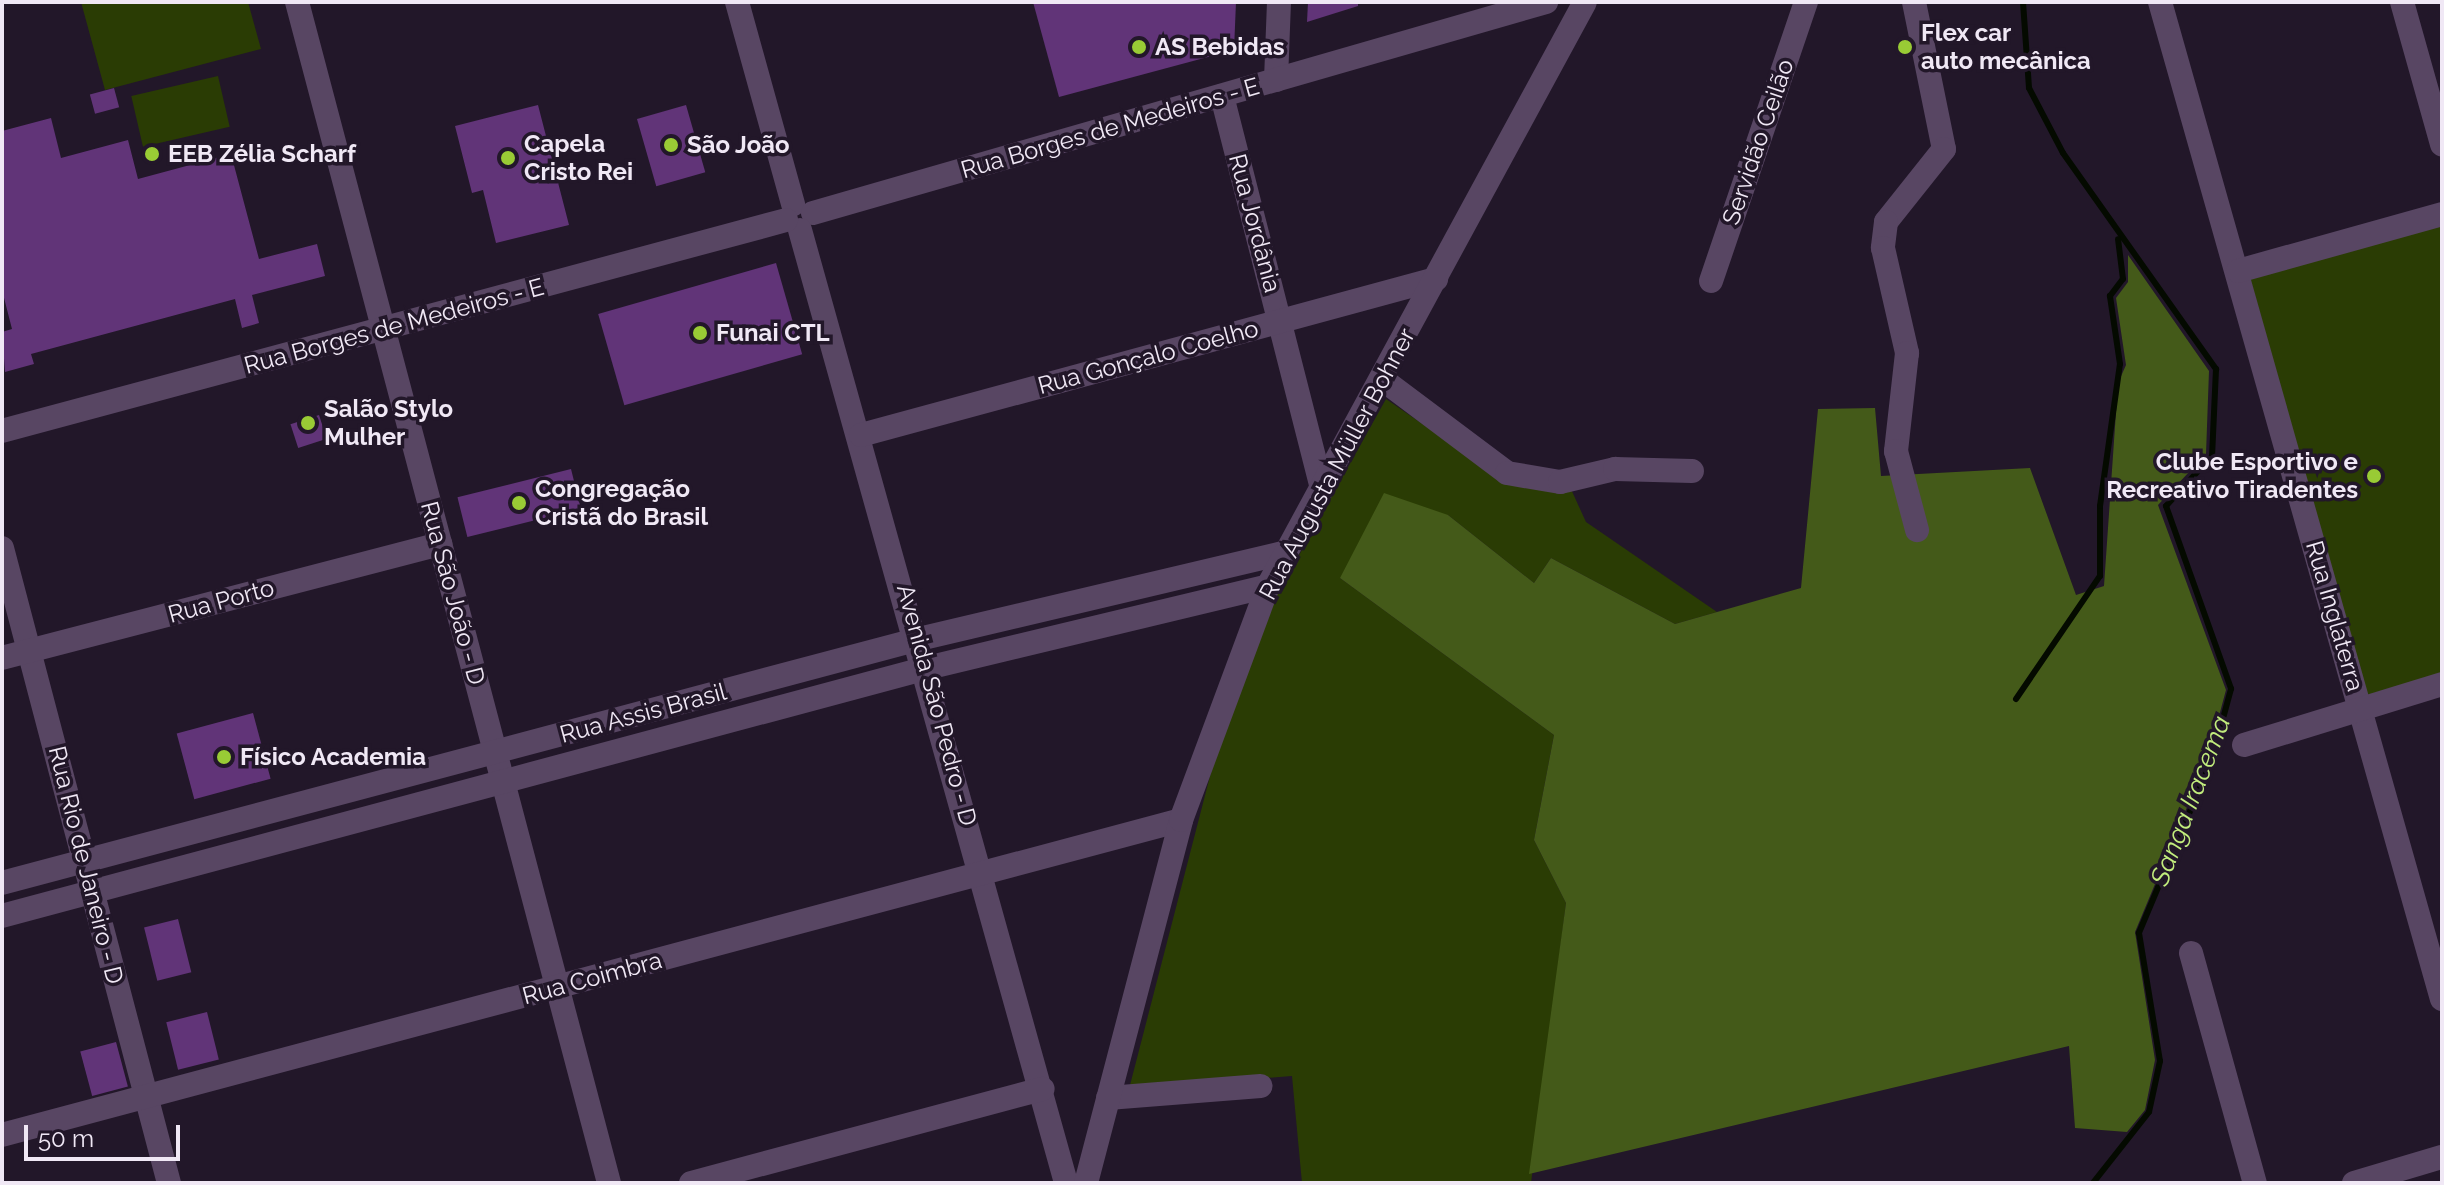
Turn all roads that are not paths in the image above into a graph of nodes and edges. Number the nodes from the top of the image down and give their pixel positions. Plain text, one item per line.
1 (297, 2) edge
2 (737, 2) edge
3 (1279, 2) edge
4 (1546, 2) edge
5 (1585, 2) edge
6 (1806, 2) edge
7 (1914, 2) edge
8 (2160, 2) edge
9 (2402, 2) edge
10 (1276, 80) junction
11 (1222, 96) junction
12 (2442, 144) edge
13 (2442, 214) edge
14 (798, 217) junction
15 (2238, 271) junction
16 (1436, 279) junction
17 (1711, 281) dead end
18 (1280, 321) junction
19 (383, 328) junction
20 (1382, 379) junction
21 (2, 431) edge
22 (861, 435) junction
23 (1692, 471) dead end
24 (1322, 489) junction
25 (1917, 530) dead end
26 (440, 544) junction
27 (2, 548) edge
28 (1287, 552) junction
29 (1268, 586) junction
30 (919, 639) junction
31 (31, 650) junction
32 (2, 658) edge
33 (927, 668) junction
34 (2442, 684) edge
35 (703, 697) junction
36 (2361, 707) junction
37 (711, 726) junction
38 (2244, 745) dead end
39 (496, 753) junction
40 (503, 782) junction
41 (293, 806) junction
42 (1181, 820) junction
43 (301, 836) junction
44 (84, 860) junction
45 (982, 873) junction
46 (2, 883) edge
47 (92, 892) junction
48 (2, 916) edge
49 (2191, 953) dead end
50 (558, 987) junction
51 (2442, 999) edge
52 (1261, 1086) dead end
53 (1043, 1089) junction
54 (146, 1097) junction
55 (1108, 1098) junction
56 (2, 1135) edge
57 (2442, 1157) edge
58 (169, 1183) edge
59 (609, 1183) edge
60 (691, 1183) edge
61 (1066, 1183) edge
62 (1086, 1183) edge
63 (2255, 1183) edge
64 (2354, 1183) edge

1 - 19 street, Rua São João - D
2 - 14 street, Avenida São Pedro - D
3 - 10 street
4 - 10 street, Rua Borges de Medeiros - E
5 - 16 street, Rua Augusta Müller Bohner
6 - 17 street, Servidão Ceilão
7 - 25 street
8 - 15 street, Rua Inglaterra
9 - 12 street
10 - 11 street, Rua Borges de Medeiros - E
11 - 14 street, Rua Borges de Medeiros - E
11 - 18 street, Rua Jordânia
13 - 15 street
14 - 19 street, Rua Borges de Medeiros - E
14 - 22 street, Avenida São Pedro - D
15 - 36 street, Rua Inglaterra
16 - 18 street, Rua Gonçalo Coelho
16 - 20 street, Rua Augusta Müller Bohner
18 - 22 street, Rua Gonçalo Coelho
18 - 24 street, Rua Jordânia
19 - 21 street, Rua Borges de Medeiros - E
19 - 26 street, Rua São João - D
20 - 23 street
20 - 24 street, Rua Augusta Müller Bohner
22 - 30 street, Avenida São Pedro - D
24 - 28 street, Rua Augusta Müller Bohner
26 - 31 street, Rua Porto
26 - 39 street, Rua São João - D
27 - 31 street, Rua Rio de Janeiro - D
28 - 29 street, Rua Augusta Müller Bohner
28 - 30 street, Rua Assis Brasil
29 - 33 street, Rua Assis Brasil
29 - 42 street, Rua Augusta Müller Bohner
30 - 33 street, Avenida São Pedro - D
30 - 35 street, Rua Assis Brasil
31 - 32 street, Rua Porto
31 - 44 street, Rua Rio de Janeiro - D
33 - 37 street, Rua Assis Brasil
33 - 45 street, Avenida São Pedro - D
34 - 36 street
35 - 37 street
35 - 39 street, Rua Assis Brasil
36 - 38 street
36 - 51 street, Rua Inglaterra
37 - 40 street, Rua Assis Brasil
39 - 40 street, Rua São João - D
39 - 41 street, Rua Assis Brasil
40 - 43 street, Rua Assis Brasil
40 - 50 street, Rua São João - D
41 - 43 street
41 - 44 street, Rua Assis Brasil
42 - 45 street, Rua Coimbra
42 - 55 street, Rua Augusta Müller Bohner
43 - 47 street, Rua Assis Brasil
44 - 46 street, Rua Assis Brasil
44 - 47 street, Rua Rio de Janeiro - D
45 - 50 street, Rua Coimbra
45 - 53 street, Avenida São Pedro - D
47 - 48 street, Rua Assis Brasil
47 - 54 street, Rua Rio de Janeiro - D
49 - 63 street
50 - 54 street, Rua Coimbra
50 - 59 street, Rua São João - D
52 - 55 street
53 - 60 street
53 - 61 street, Avenida São Pedro - D
54 - 56 street, Rua Coimbra
54 - 58 street, Rua Rio de Janeiro - D
55 - 62 street, Rua Augusta Müller Bohner
57 - 64 street

